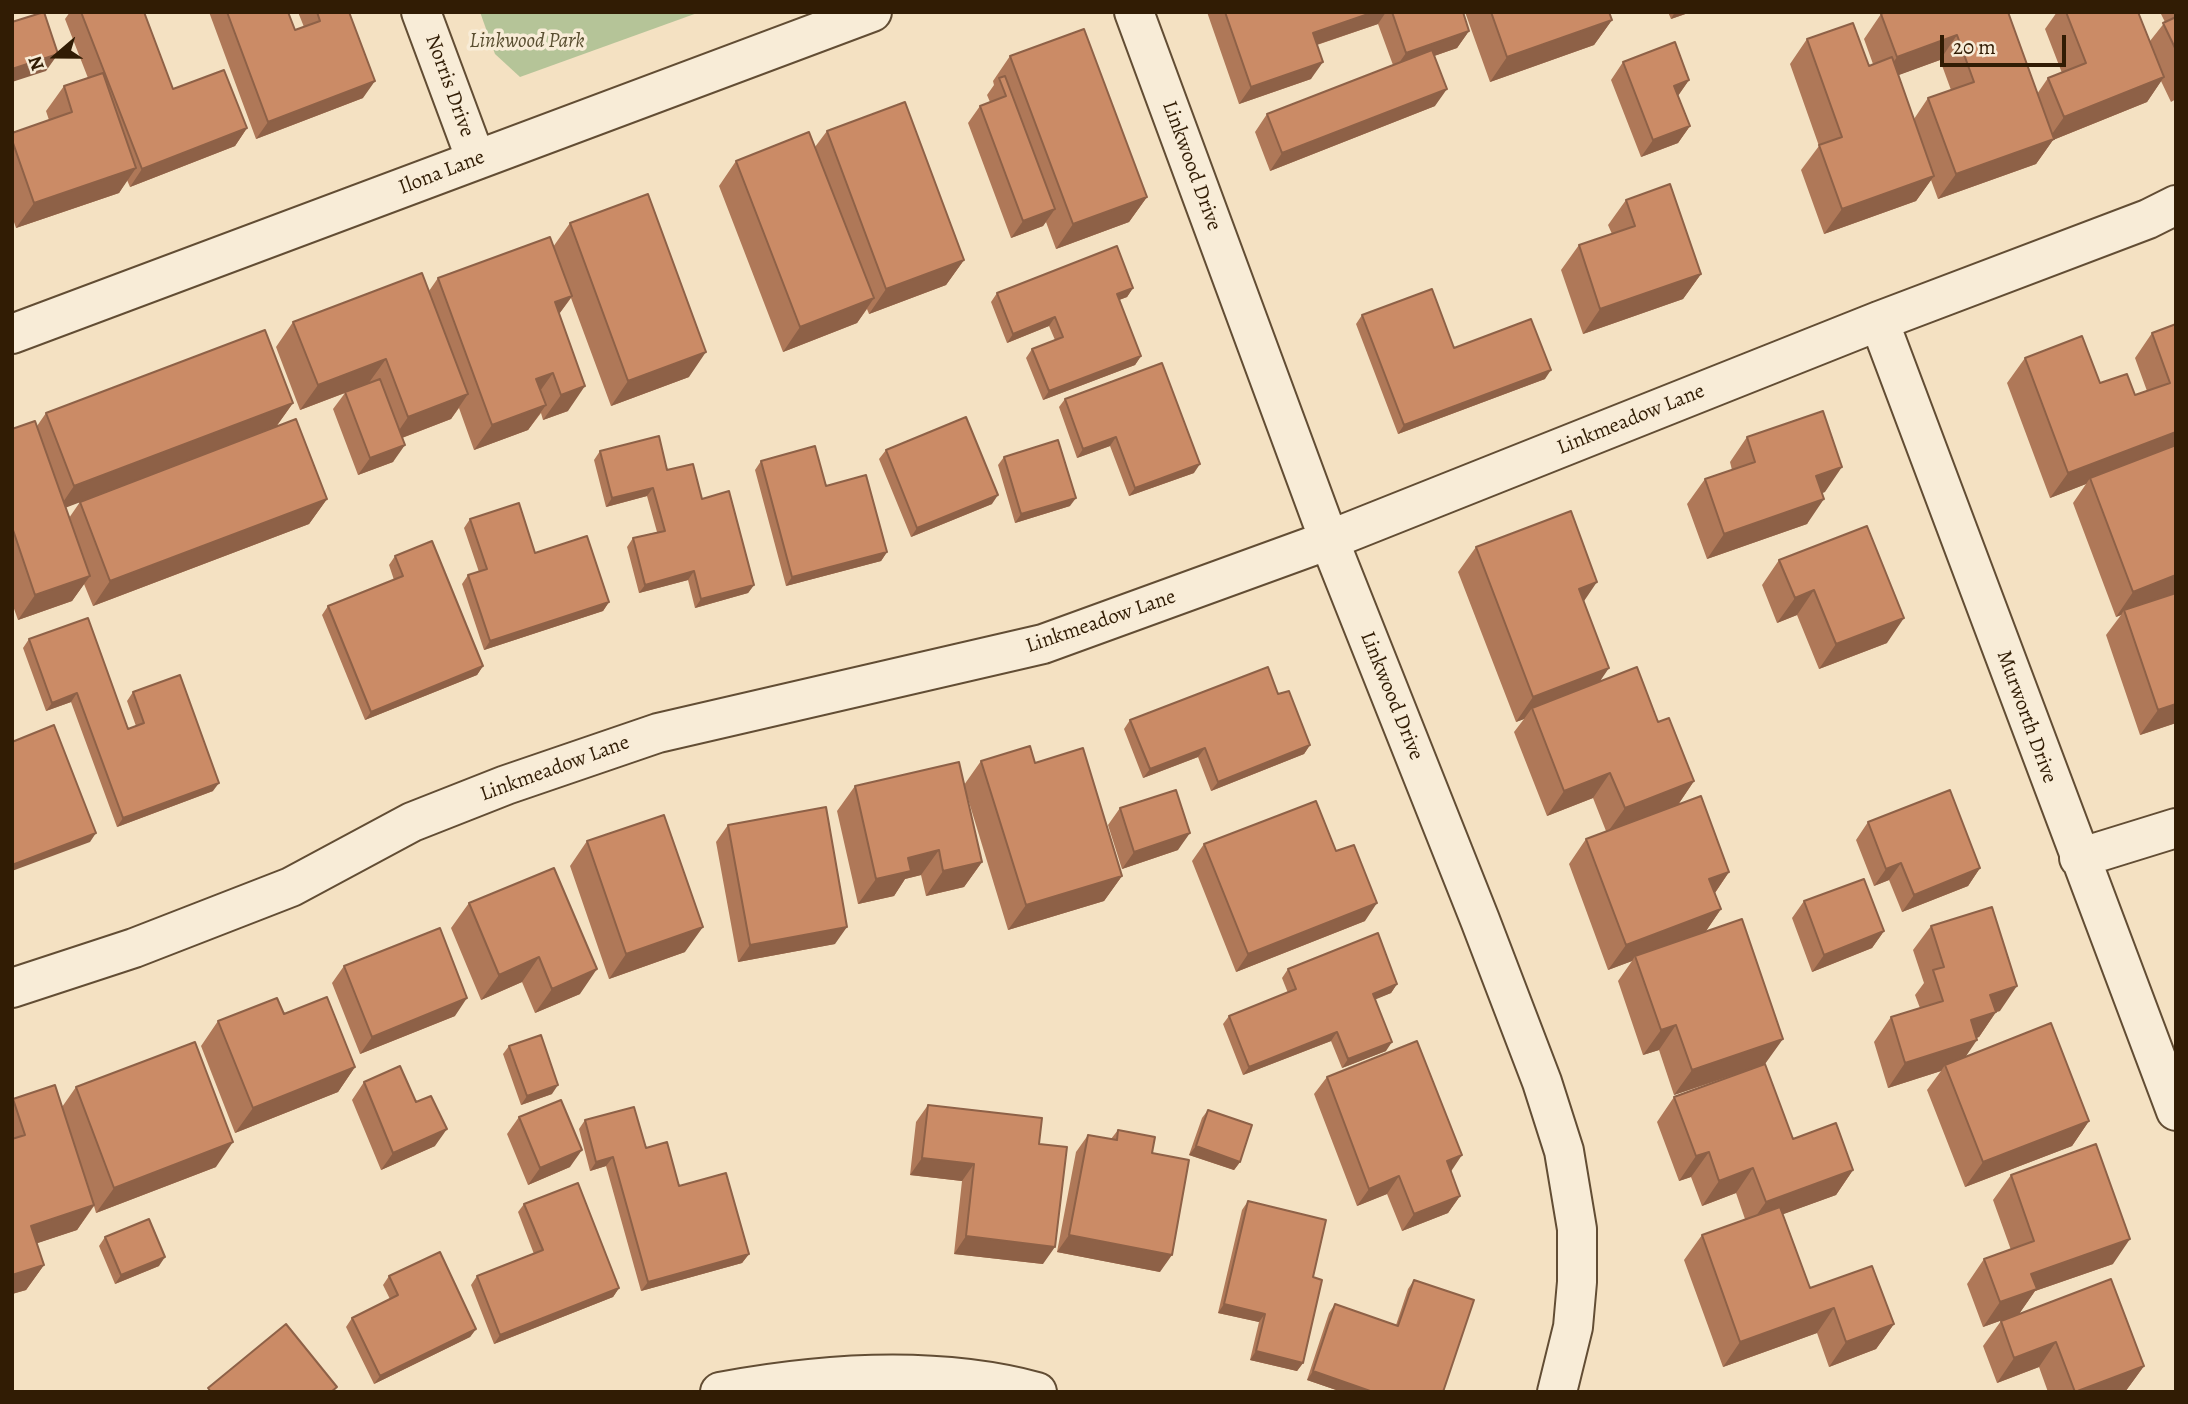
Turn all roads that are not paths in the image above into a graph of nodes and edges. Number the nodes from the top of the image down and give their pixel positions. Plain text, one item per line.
1 (421, 12) edge
2 (872, 12) edge
3 (1134, 12) edge
4 (476, 160) junction
5 (2176, 205) edge
6 (1879, 321) junction
7 (12, 334) edge
8 (1329, 540) junction
9 (2176, 828) edge
10 (2079, 858) junction
11 (12, 988) edge
12 (2176, 1111) edge
13 (720, 1392) edge
14 (1037, 1392) edge
15 (1557, 1392) edge

1 - 4 street, Norris Drive
2 - 4 street, Ilona Lane
3 - 8 street, Linkwood Drive
4 - 7 street, Ilona Lane
5 - 6 street, Linkmeadow Lane
6 - 8 street, Linkmeadow Lane
6 - 10 street, Murworth Drive
8 - 11 street, Linkmeadow Lane
8 - 15 street, Linkwood Drive
9 - 10 street
10 - 12 street, Murworth Drive
13 - 14 street

